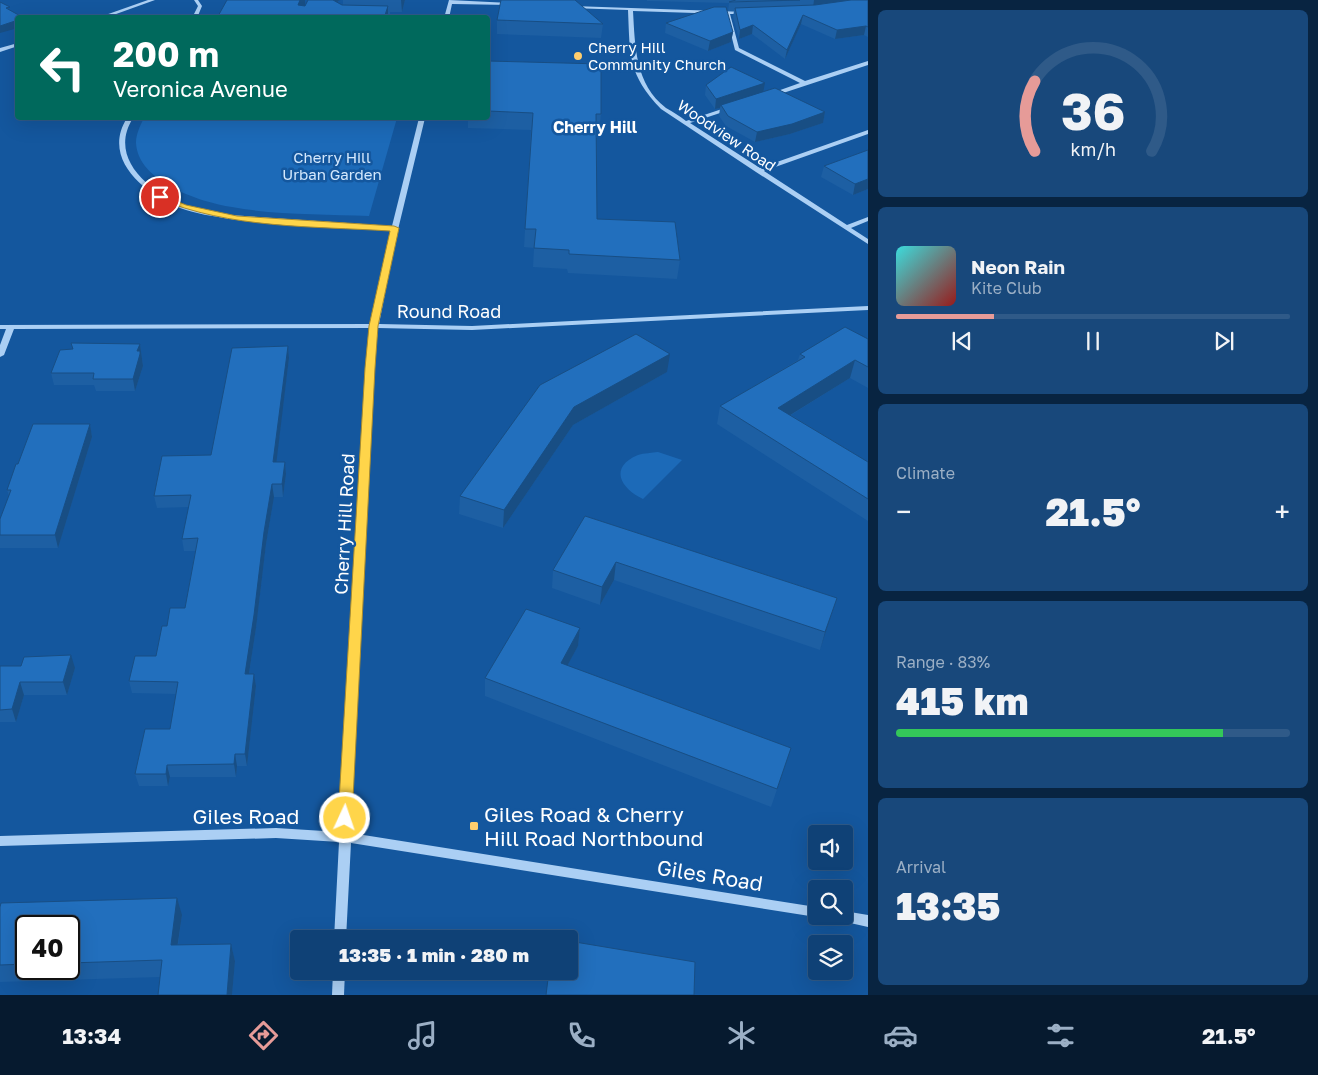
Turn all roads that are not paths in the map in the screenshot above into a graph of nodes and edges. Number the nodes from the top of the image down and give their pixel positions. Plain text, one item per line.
1 (153, 0) edge
2 (196, 0) edge
3 (451, 1) edge
4 (517, 5) edge
5 (565, 7) edge
6 (630, 9) junction
7 (754, 13) edge
8 (728, 14) junction
9 (108, 15) edge
10 (196, 15) edge
11 (447, 15) edge
12 (15, 45) edge
13 (0, 50) edge
14 (868, 63) edge
15 (805, 83) junction
16 (768, 96) edge
17 (740, 104) edge
18 (129, 120) edge
19 (421, 120) edge
20 (685, 123) junction
21 (868, 132) edge
22 (758, 171) junction
23 (868, 220) edge
24 (394, 228) junction
25 (846, 228) junction
26 (868, 242) edge
27 (868, 308) edge
28 (373, 326) junction
29 (0, 327) edge
30 (11, 327) junction
31 (0, 356) edge
32 (344, 837) junction
33 (0, 842) edge
34 (808, 911) edge
35 (853, 918) edge
36 (868, 920) edge
37 (340, 930) edge
38 (338, 980) edge
39 (338, 995) edge

1 - 9 street
2 - 10 street
3 - 4 street
3 - 11 street
5 - 6 street
6 - 8 street
6 - 20 street, Woodview Road
7 - 8 street
8 - 15 street
12 - 13 street
14 - 15 street
15 - 16 street
17 - 20 street
18 - 24 street
19 - 24 street, Cherry Hill Road
20 - 22 street, Woodview Road
21 - 22 street
22 - 25 street, Woodview Road
23 - 25 street
24 - 28 street, Cherry Hill Road
25 - 26 street, Woodview Road
27 - 28 street, Round Road
28 - 30 street, Round Road
28 - 32 street, Cherry Hill Road
29 - 30 street, Round Road
30 - 31 street
32 - 33 street, Giles Road
32 - 34 street, Giles Road
32 - 37 street, Cherry Hill Road
35 - 36 street
38 - 39 street

